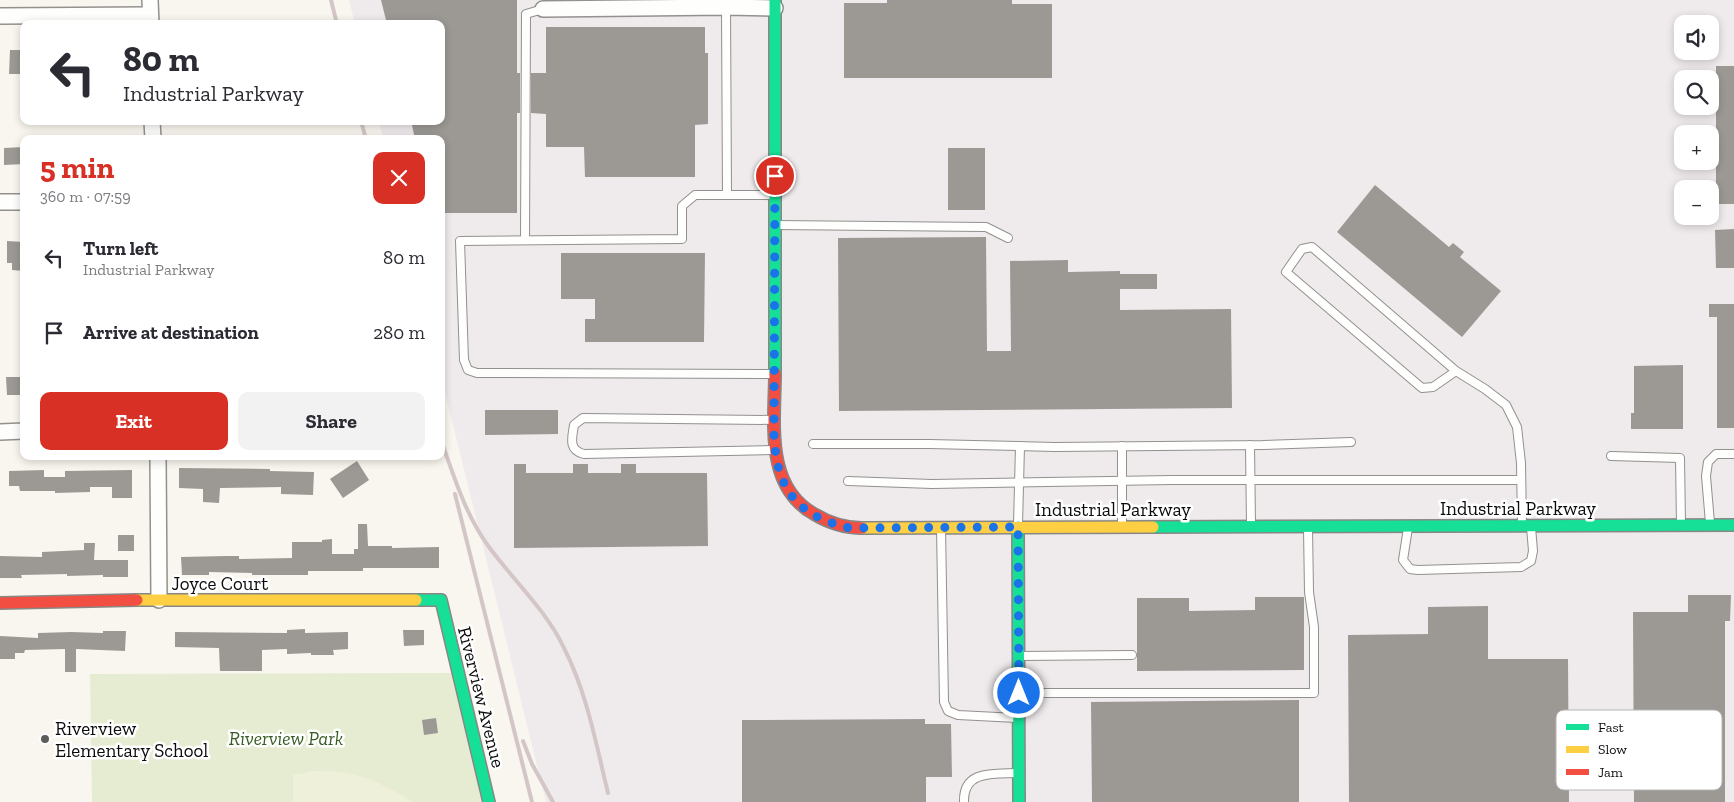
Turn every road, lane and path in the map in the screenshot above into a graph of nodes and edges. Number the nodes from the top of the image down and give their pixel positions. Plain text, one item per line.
1 (775, 4) edge
2 (726, 7) junction
3 (543, 9) joint
4 (150, 13) edge
5 (0, 16) edge
6 (727, 195) junction
7 (775, 195) junction
8 (0, 202) edge
9 (20, 202) edge
10 (775, 225) junction
11 (1008, 238) dead end
12 (525, 240) junction
13 (1456, 371) junction
14 (774, 374) junction
15 (774, 420) junction
16 (0, 432) edge
17 (20, 432) edge
18 (1351, 442) dead end
19 (814, 444) dead end
20 (1250, 445) junction
21 (1020, 446) junction
22 (1122, 446) junction
23 (775, 450) junction
24 (1734, 454) edge
25 (1611, 456) dead end
26 (158, 460) edge
27 (1250, 480) junction
28 (1521, 480) junction
29 (848, 481) dead end
30 (1122, 481) junction
31 (1020, 483) junction
32 (1710, 525) junction
33 (1734, 525) edge
34 (1251, 526) junction
35 (1308, 526) junction
36 (1408, 526) junction
37 (1526, 526) junction
38 (1681, 526) junction
39 (1018, 527) junction
40 (1122, 527) junction
41 (941, 528) junction
42 (159, 600) junction
43 (440, 600) joint
44 (0, 603) edge
45 (1132, 655) dead end
46 (1019, 656) junction
47 (1019, 693) junction
48 (1019, 718) junction
49 (1019, 772) junction
50 (489, 802) edge
51 (964, 802) edge
52 (1019, 802) edge

1 - 2 street
1 - 7 street, Industrial Parkway
2 - 3 street
2 - 6 lane
3 - 12 lane
4 - 5 street
6 - 7 lane
6 - 12 lane
7 - 10 street, Industrial Parkway
8 - 9 street
10 - 11 lane
10 - 14 street, Industrial Parkway
12 - 14 lane
13 - 13 lane
13 - 28 lane
14 - 15 street, Industrial Parkway
15 - 23 street, Industrial Parkway
15 - 23 lane
16 - 17 street
18 - 20 lane
19 - 21 lane
20 - 22 lane
20 - 27 lane
21 - 22 lane
21 - 31 lane
22 - 30 lane
23 - 41 street, Industrial Parkway
24 - 32 lane
25 - 38 lane
26 - 42 street
27 - 28 lane
27 - 30 lane
27 - 34 lane
28 - 37 lane
29 - 31 lane
30 - 31 lane
30 - 40 lane
31 - 39 lane
32 - 33 street, Industrial Parkway
32 - 38 street, Industrial Parkway
34 - 35 street, Industrial Parkway
34 - 40 street, Industrial Parkway
35 - 36 street, Industrial Parkway
35 - 47 lane
36 - 37 street, Industrial Parkway
36 - 37 lane
37 - 38 street, Industrial Parkway
39 - 40 street, Industrial Parkway
39 - 41 street, Industrial Parkway
39 - 46 street
41 - 48 lane
42 - 43 street, Joyce Court
42 - 44 street, Joyce Court
43 - 50 street, Riverview Avenue
45 - 46 lane
46 - 47 street
47 - 48 street
48 - 49 street
49 - 51 lane
49 - 52 street

